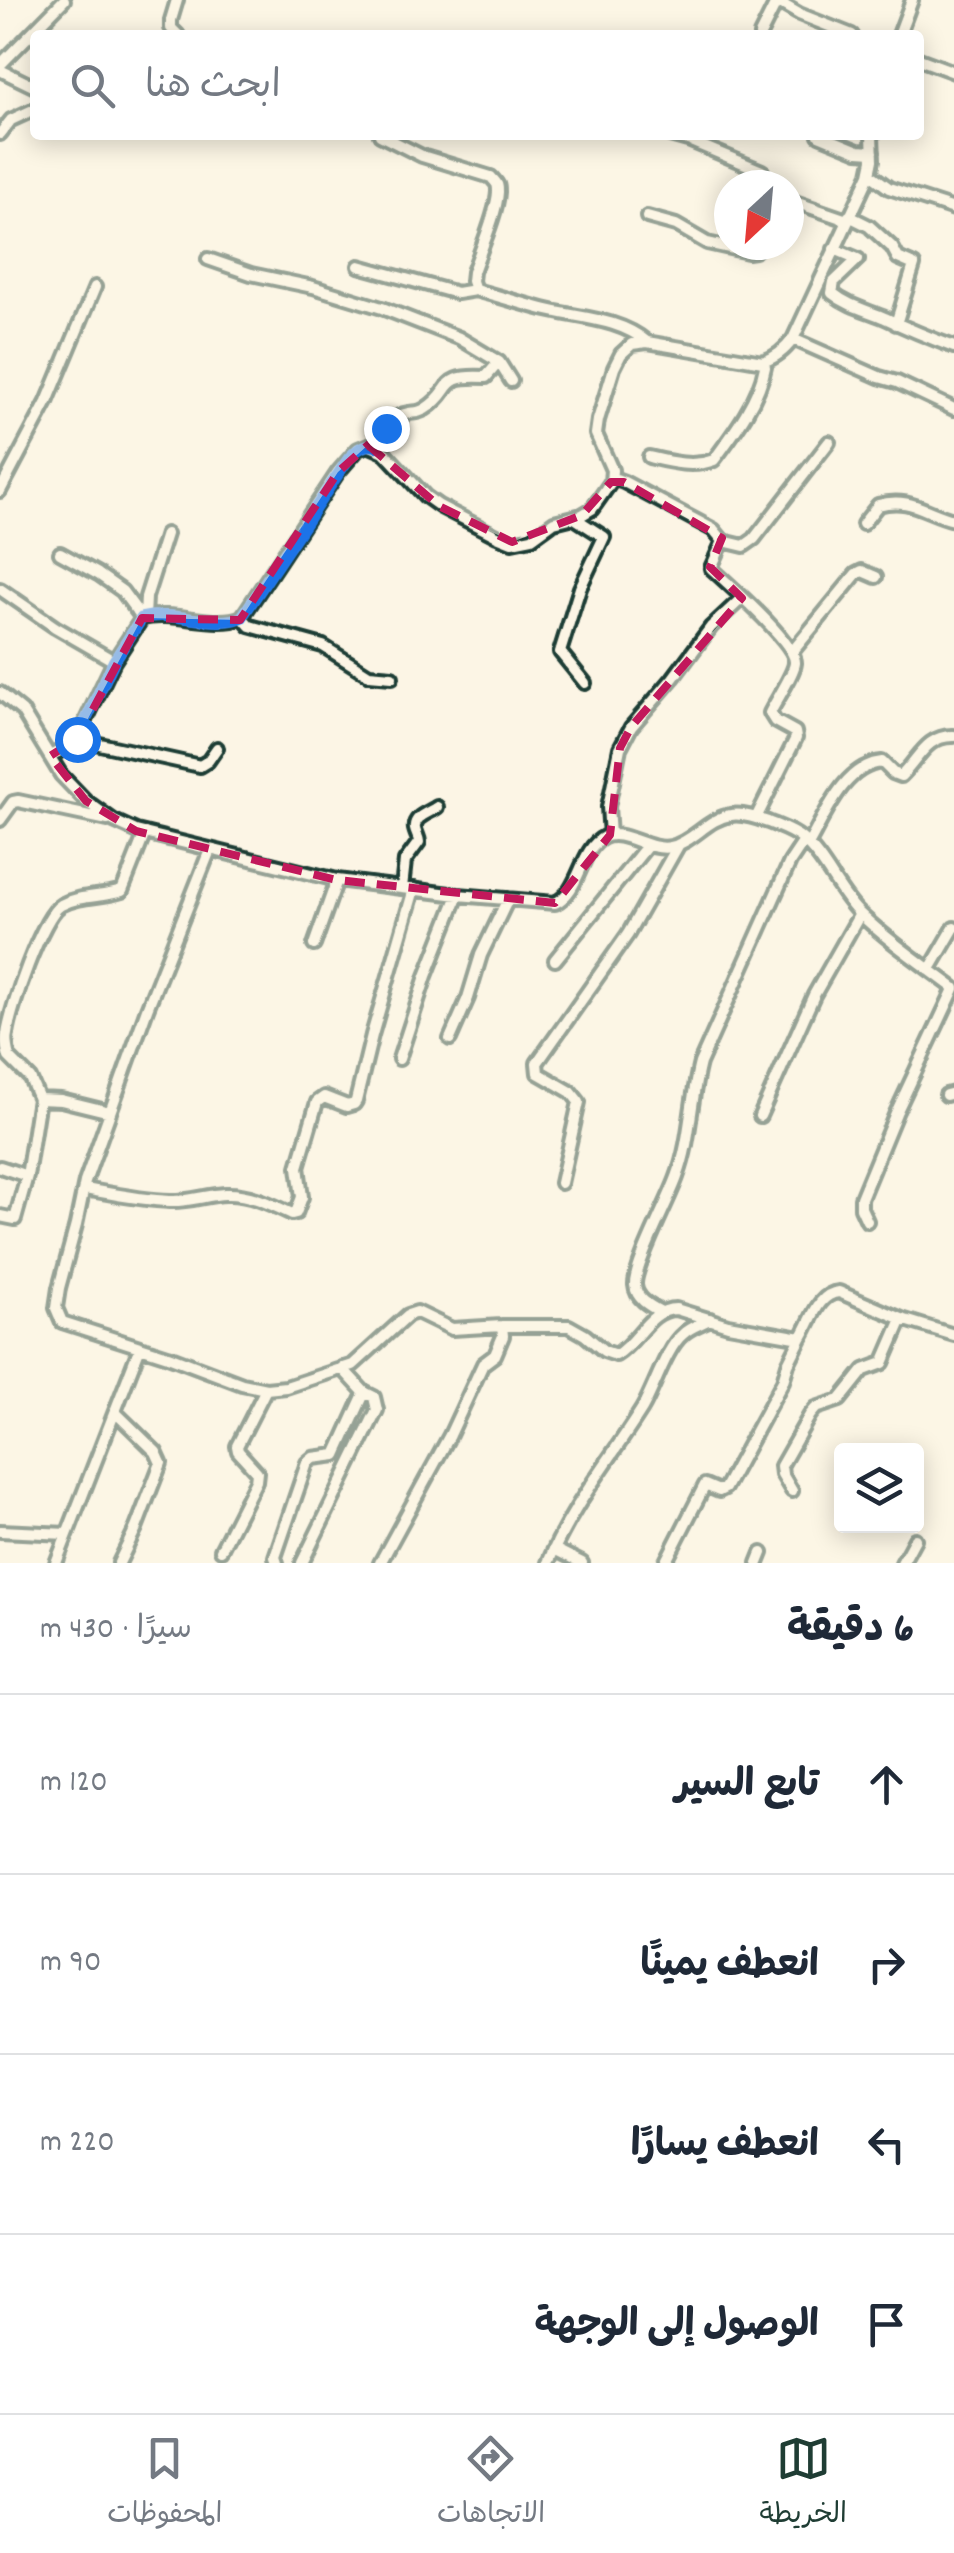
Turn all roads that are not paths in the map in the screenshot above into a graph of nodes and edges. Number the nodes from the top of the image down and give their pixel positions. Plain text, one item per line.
1 (64, 0) edge
2 (177, 0) edge
3 (776, 0) edge
4 (912, 0) edge
5 (36, 30) edge
6 (173, 30) edge
7 (762, 30) edge
8 (839, 30) edge
9 (901, 30) edge
10 (30, 36) edge
11 (924, 61) edge
12 (0, 68) edge
13 (954, 72) edge
14 (30, 83) edge
15 (30, 111) edge
16 (0, 134) edge
17 (390, 140) edge
18 (684, 140) edge
19 (830, 140) edge
20 (872, 140) edge
21 (872, 152) junction
22 (760, 170) edge
23 (870, 174) junction
24 (804, 205) edge
25 (954, 209) edge
26 (648, 217) dead end
27 (848, 218) junction
28 (714, 245) edge
29 (834, 250) junction
30 (208, 259) dead end
31 (359, 266) dead end
32 (95, 287) dead end
33 (475, 290) junction
34 (896, 324) junction
35 (793, 339) junction
36 (647, 342) junction
37 (954, 347) edge
38 (499, 362) junction
39 (762, 362) junction
40 (511, 381) dead end
41 (954, 408) edge
42 (829, 442) dead end
43 (376, 446) junction
44 (648, 457) dead end
45 (611, 482) junction
46 (0, 491) edge
47 (572, 516) junction
48 (954, 520) edge
49 (863, 524) dead end
50 (166, 534) dead end
51 (723, 542) junction
52 (60, 553) dead end
53 (876, 577) dead end
54 (0, 589) edge
55 (742, 598) junction
56 (143, 617) junction
57 (242, 617) junction
58 (792, 652) junction
59 (114, 661) junction
60 (392, 677) dead end
61 (585, 683) dead end
62 (0, 693) edge
63 (954, 736) edge
64 (77, 739) junction
65 (217, 748) dead end
66 (50, 756) junction
67 (437, 807) dead end
68 (756, 818) junction
69 (0, 820) edge
70 (114, 821) junction
71 (145, 833) junction
72 (610, 835) junction
73 (806, 843) junction
74 (679, 844) junction
75 (647, 846) junction
76 (210, 850) junction
77 (337, 880) junction
78 (408, 888) junction
79 (458, 895) junction
80 (508, 898) junction
81 (860, 914) junction
82 (954, 928) edge
83 (314, 945) dead end
84 (556, 960) dead end
85 (930, 969) junction
86 (954, 989) edge
87 (450, 1039) dead end
88 (399, 1058) dead end
89 (39, 1098) junction
90 (110, 1112) junction
91 (760, 1116) dead end
92 (0, 1167) edge
93 (27, 1176) junction
94 (561, 1183) dead end
95 (84, 1189) junction
96 (0, 1216) edge
97 (867, 1221) dead end
98 (661, 1312) junction
99 (710, 1319) junction
100 (902, 1319) junction
101 (502, 1326) junction
102 (954, 1334) edge
103 (801, 1338) junction
104 (140, 1348) junction
105 (342, 1368) junction
106 (266, 1389) junction
107 (364, 1392) junction
108 (115, 1412) junction
109 (792, 1491) dead end
110 (0, 1531) edge
111 (67, 1534) junction
112 (915, 1539) dead end
113 (554, 1549) junction
114 (222, 1550) dead end
115 (381, 1560) edge
116 (56, 1563) edge
117 (119, 1563) edge
118 (278, 1563) edge
119 (302, 1563) edge
120 (396, 1563) edge
121 (548, 1563) edge
122 (582, 1563) edge
123 (665, 1563) edge
124 (902, 1563) edge

1 - 5 street
2 - 6 street
3 - 7 street
3 - 8 street
4 - 9 street
10 - 12 street
11 - 13 street
12 - 14 street
15 - 16 street
17 - 33 street
18 - 22 street
19 - 21 street
20 - 21 street
21 - 23 street
23 - 25 street
23 - 27 street
24 - 27 street
26 - 28 street
27 - 29 street
27 - 34 street
29 - 34 street
29 - 35 street
30 - 38 street
31 - 33 street
32 - 46 street
33 - 36 street
34 - 37 street
35 - 39 street
35 - 41 street
36 - 39 street
36 - 45 street
38 - 40 street
38 - 43 street
39 - 44 street
42 - 51 street
43 - 47 street
43 - 57 street
45 - 47 street
45 - 51 street
47 - 61 street
48 - 49 street
50 - 56 street
51 - 55 street
52 - 56 street
53 - 58 street
54 - 59 street
55 - 58 street
55 - 72 street
56 - 57 street
56 - 59 street
57 - 60 street
58 - 68 street
59 - 64 street
62 - 66 street
63 - 73 street
64 - 65 street
64 - 66 street
66 - 70 street
67 - 78 street
68 - 73 street
68 - 74 street
69 - 70 street
70 - 71 street
71 - 76 street
71 - 89 street
72 - 75 street
72 - 80 street
73 - 81 street
73 - 98 street
74 - 75 street
74 - 94 street
75 - 84 street
76 - 77 street
76 - 90 street
77 - 78 street
77 - 83 street
78 - 79 street
78 - 95 street
79 - 80 street
79 - 88 street
80 - 87 street
81 - 85 street
81 - 91 street
82 - 85 street
85 - 86 street
86 - 97 street
89 - 90 street
89 - 93 street
90 - 95 street
92 - 93 street
93 - 96 street
95 - 104 street
98 - 99 street
98 - 101 street
99 - 103 street
99 - 113 street
100 - 102 street
100 - 103 street
100 - 109 street
101 - 105 street
101 - 115 street
103 - 123 street
104 - 106 street
104 - 108 street
105 - 106 street
105 - 107 street
106 - 114 street
107 - 118 street
107 - 119 street
108 - 111 street
108 - 117 street
110 - 111 street
111 - 116 street
112 - 124 street
113 - 121 street
113 - 122 street
115 - 120 street

